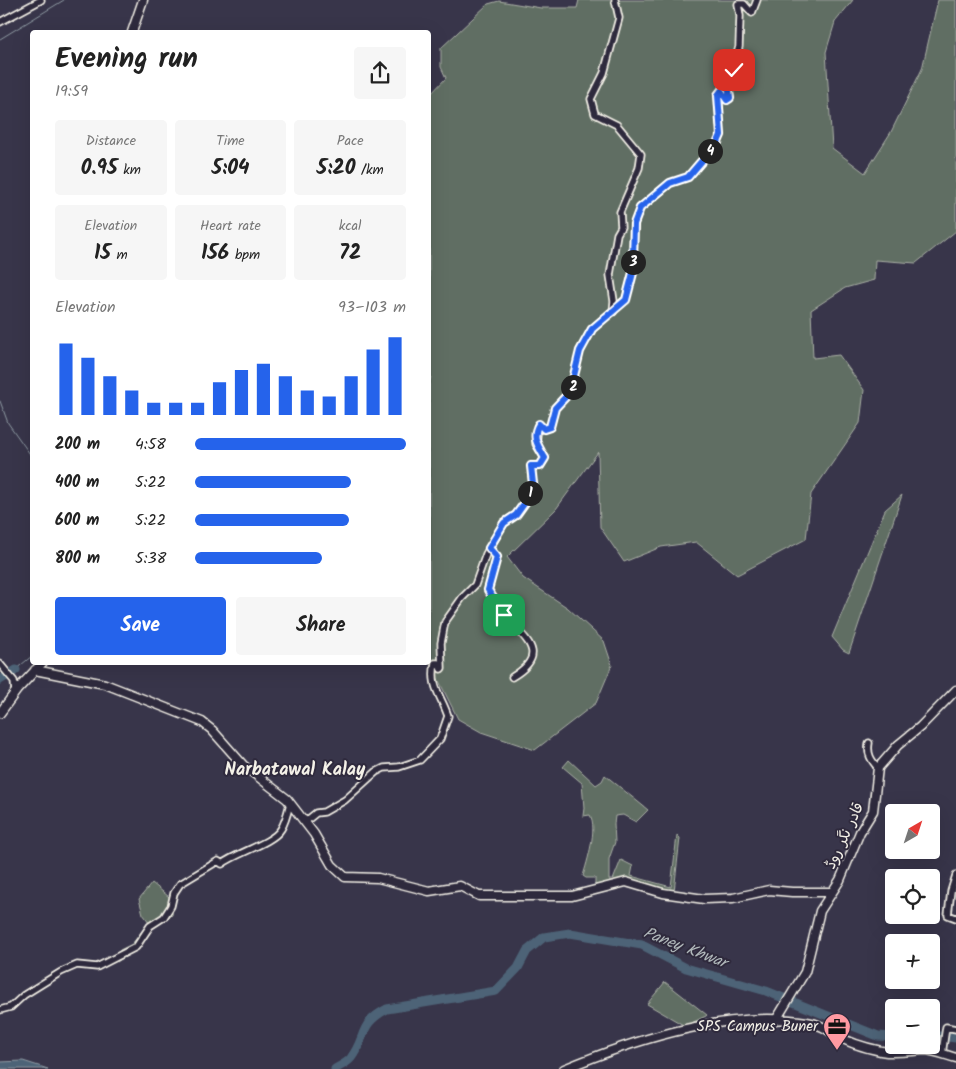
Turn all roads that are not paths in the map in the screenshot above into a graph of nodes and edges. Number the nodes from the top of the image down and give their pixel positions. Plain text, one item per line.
1 (40, 0) edge
2 (143, 0) edge
3 (615, 0) edge
4 (756, 0) edge
5 (0, 22) edge
6 (133, 30) edge
7 (613, 312) junction
8 (489, 548) junction
9 (0, 664) edge
10 (40, 665) edge
11 (35, 670) junction
12 (512, 677) dead end
13 (26, 680) junction
14 (14, 681) junction
15 (956, 690) edge
16 (15, 692) junction
17 (0, 713) edge
18 (869, 743) dead end
19 (878, 768) junction
20 (290, 803) junction
21 (305, 822) junction
22 (956, 875) edge
23 (832, 892) junction
24 (956, 918) edge
25 (0, 1010) edge
26 (776, 1020) junction
27 (956, 1029) edge
28 (942, 1054) junction
29 (956, 1058) edge
30 (564, 1069) edge

1 - 5 street
2 - 6 street
3 - 7 street
4 - 7 street
7 - 8 street
8 - 12 street
8 - 21 street
9 - 14 street
10 - 11 street
11 - 13 street
11 - 20 street
13 - 14 street
13 - 16 street
14 - 16 street
15 - 19 street
16 - 17 street
18 - 19 street
19 - 23 street, قادر نگر روڈ
20 - 21 street
20 - 25 street
21 - 23 street
22 - 24 street
23 - 26 street, قادر نگر روڈ
26 - 28 street
26 - 30 street
27 - 28 street
28 - 29 street

